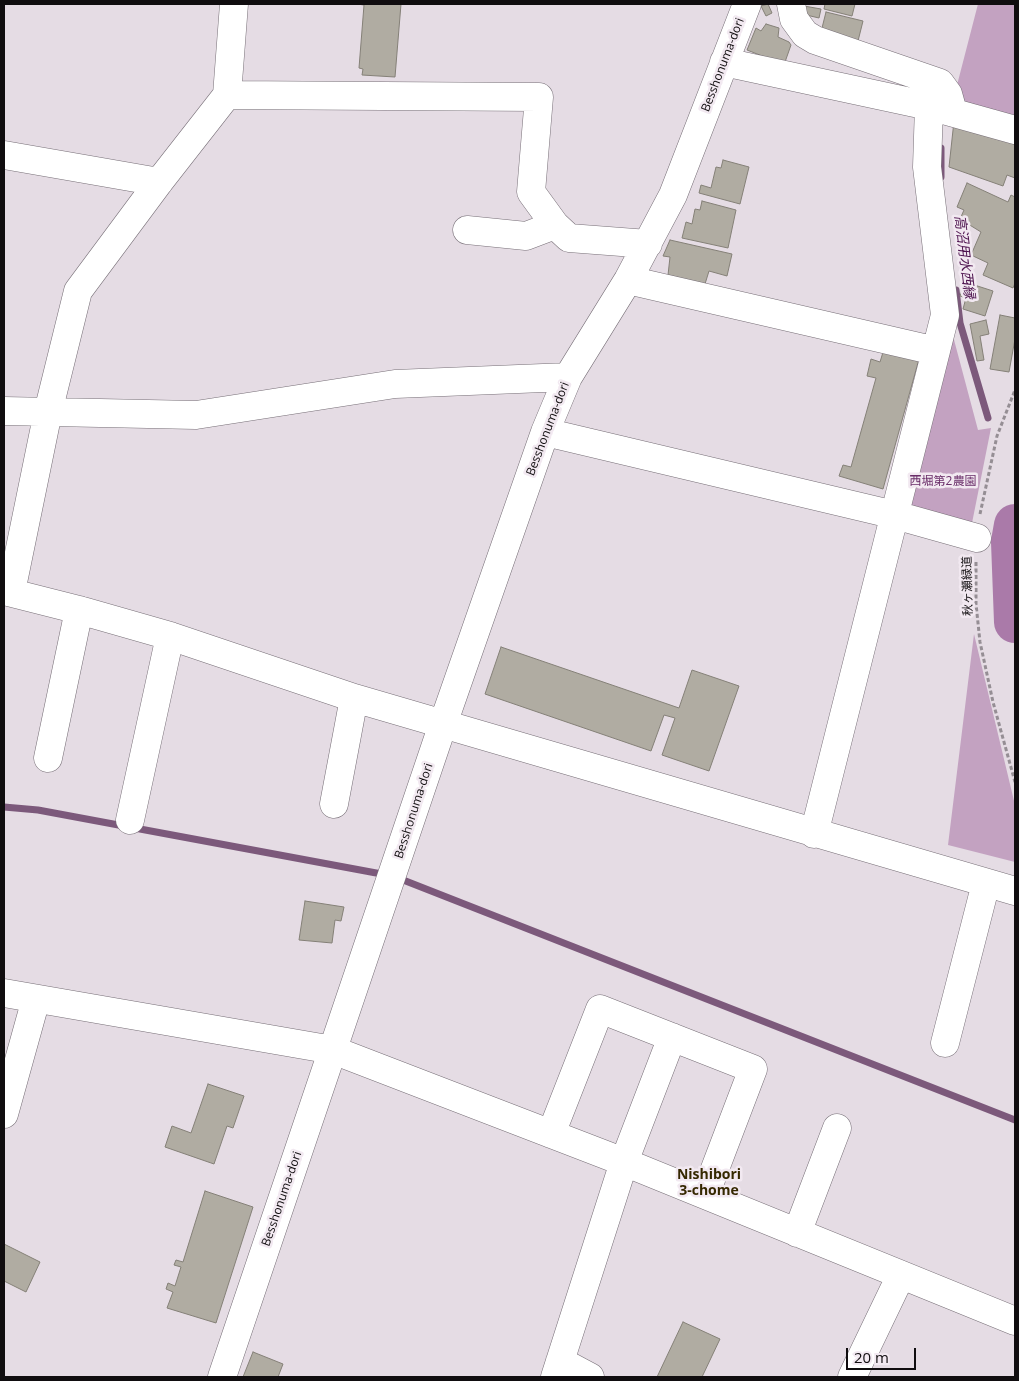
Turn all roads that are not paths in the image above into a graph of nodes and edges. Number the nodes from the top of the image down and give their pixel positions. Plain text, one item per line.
1 (234, 4) edge
2 (747, 4) edge
3 (791, 4) edge
4 (724, 62) junction
5 (227, 95) junction
6 (941, 109) junction
7 (1015, 130) edge
8 (4, 155) edge
9 (159, 182) junction
10 (555, 225) junction
11 (467, 230) dead end
12 (648, 244) junction
13 (628, 280) junction
14 (936, 351) junction
15 (568, 377) junction
16 (4, 410) edge
17 (48, 412) junction
18 (545, 432) junction
19 (895, 515) junction
20 (976, 538) road end
21 (7, 592) edge
22 (80, 610) junction
23 (170, 636) junction
24 (354, 698) junction
25 (443, 724) junction
26 (48, 758) dead end
27 (334, 804) dead end
28 (130, 820) dead end
29 (814, 834) junction
30 (986, 883) junction
31 (1015, 891) edge
32 (4, 993) edge
33 (36, 999) junction
34 (672, 1037) junction
35 (944, 1043) dead end
36 (333, 1050) junction
37 (4, 1114) edge
38 (837, 1128) dead end
39 (551, 1134) junction
40 (624, 1162) junction
41 (705, 1195) junction
42 (797, 1233) junction
43 (901, 1274) junction
44 (1015, 1321) edge
45 (558, 1369) edge
46 (222, 1377) edge
47 (590, 1377) edge
48 (852, 1377) edge

1 - 5 street
2 - 4 street, Besshonuma-dori
3 - 6 street
4 - 6 street
4 - 12 street, Besshonuma-dori
5 - 9 street
5 - 10 street
6 - 7 street
6 - 14 street
8 - 9 street
9 - 17 street
10 - 11 street
10 - 12 street
12 - 13 street, Besshonuma-dori
13 - 14 street
13 - 15 street, Besshonuma-dori
14 - 19 street
15 - 17 street
15 - 18 street, Besshonuma-dori
16 - 17 street
17 - 21 street
18 - 19 street
18 - 25 street, Besshonuma-dori
19 - 20 street
19 - 29 street
21 - 22 street
22 - 23 street
22 - 26 street
23 - 24 street
23 - 28 street
24 - 25 street
24 - 27 street
25 - 29 street
25 - 36 street, Besshonuma-dori
29 - 30 street
30 - 31 street
30 - 35 street
32 - 33 street
33 - 36 street
33 - 37 street
34 - 39 street
34 - 40 street
34 - 41 street
36 - 39 street
36 - 46 street, Besshonuma-dori
38 - 42 street
39 - 40 street
40 - 41 street
40 - 45 street
41 - 42 street
42 - 43 street
43 - 44 street
43 - 48 street
45 - 47 street

